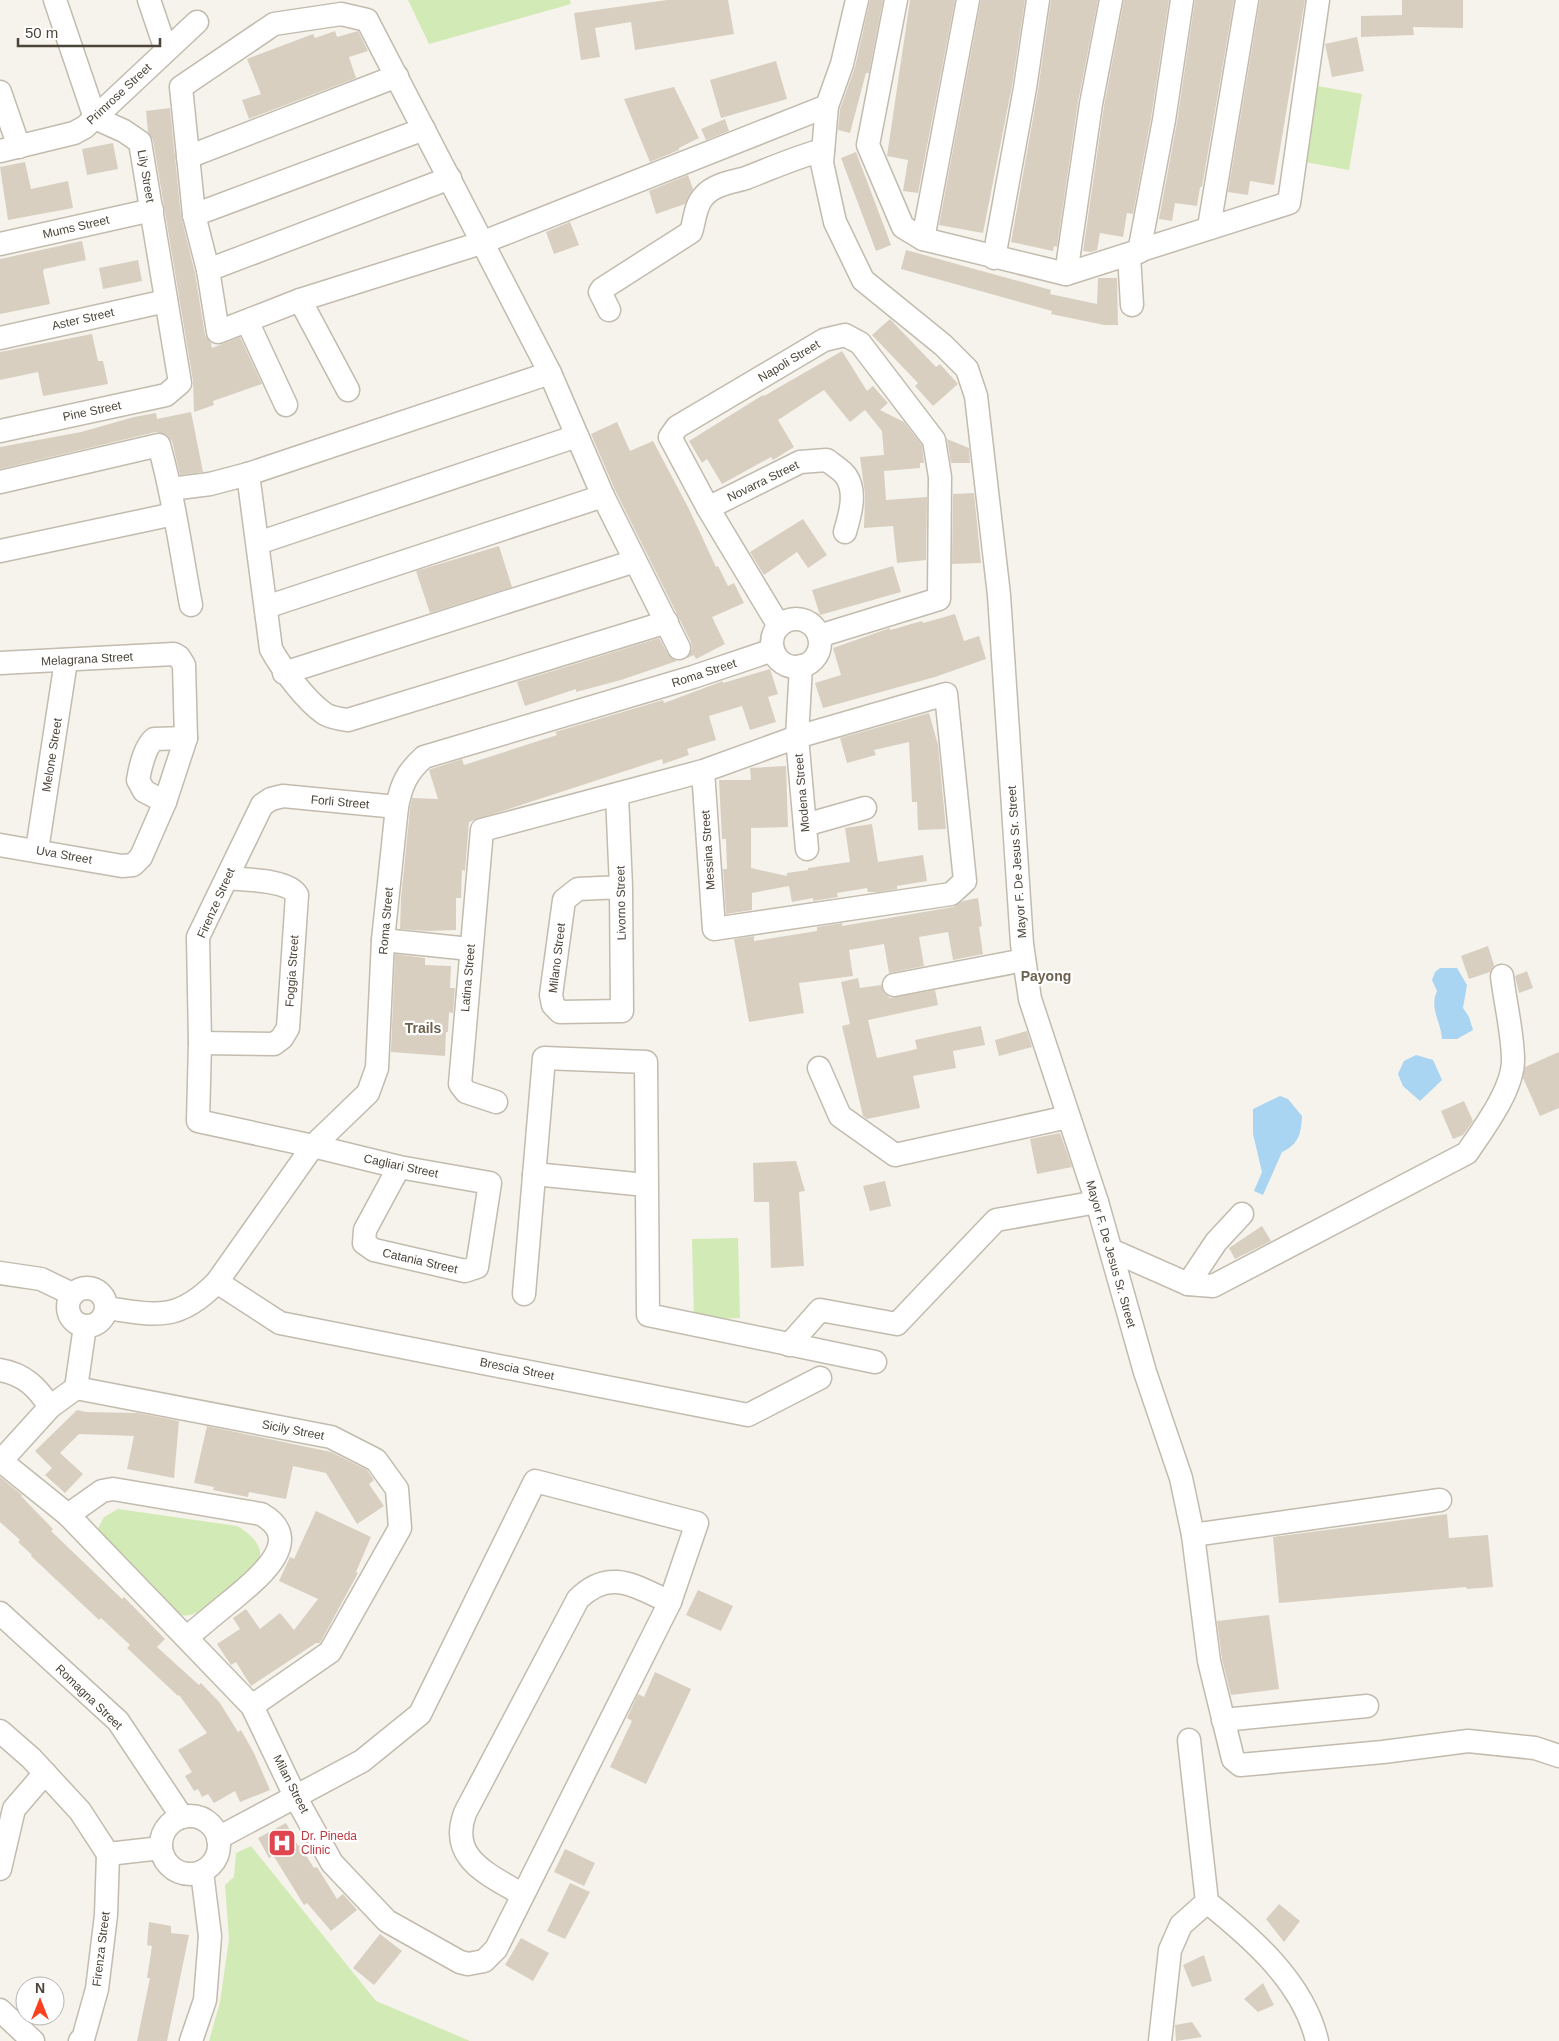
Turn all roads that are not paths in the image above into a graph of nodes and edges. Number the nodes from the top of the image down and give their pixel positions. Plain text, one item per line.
1 (55, 0) edge
2 (149, 0) edge
3 (857, 0) edge
4 (896, 0) edge
5 (968, 0) edge
6 (1038, 0) edge
7 (1111, 0) edge
8 (1182, 0) edge
9 (1247, 0) edge
10 (1318, 0) edge
11 (196, 22) dead end
12 (166, 50) junction
13 (397, 76) junction
14 (0, 92) edge
15 (827, 106) junction
16 (95, 118) junction
17 (424, 130) junction
18 (9, 149) edge
19 (823, 150) junction
20 (188, 157) junction
21 (450, 178) junction
22 (152, 210) junction
23 (194, 215) junction
24 (1209, 227) junction
25 (923, 240) junction
26 (481, 243) junction
27 (0, 244) edge
28 (1134, 254) junction
29 (994, 258) junction
30 (208, 270) junction
31 (1066, 274) junction
32 (300, 300) junction
33 (166, 301) junction
34 (1132, 305) dead end
35 (610, 310) dead end
36 (248, 321) junction
37 (0, 338) edge
38 (550, 372) junction
39 (180, 383) joint
40 (348, 390) dead end
41 (286, 405) dead end
42 (0, 431) edge
43 (577, 436) junction
44 (248, 474) junction
45 (0, 482) edge
46 (171, 489) junction
47 (603, 496) junction
48 (708, 508) junction
49 (174, 514) junction
50 (845, 532) dead end
51 (258, 543) junction
52 (0, 551) edge
53 (635, 561) junction
54 (191, 606) dead end
55 (266, 607) junction
56 (668, 622) junction
57 (779, 626) junction
58 (818, 636) junction
59 (679, 648) dead end
60 (773, 650) junction
61 (66, 661) junction
62 (0, 664) edge
63 (801, 666) junction
64 (284, 673) junction
65 (797, 737) junction
66 (186, 738) junction
67 (703, 771) junction
68 (617, 795) junction
69 (283, 796) joint
70 (165, 802) junction
71 (397, 807) junction
72 (865, 808) dead end
73 (805, 825) junction
74 (0, 845) edge
75 (807, 849) dead end
76 (38, 850) junction
77 (227, 878) junction
78 (621, 887) junction
79 (384, 940) junction
80 (470, 949) junction
81 (1024, 960) junction
82 (1502, 976) dead end
83 (894, 985) dead end
84 (622, 1011) joint
85 (200, 1043) junction
86 (820, 1068) dead end
87 (496, 1102) dead end
88 (1068, 1117) junction
89 (198, 1121) joint
90 (314, 1146) junction
91 (399, 1167) junction
92 (534, 1174) junction
93 (490, 1183) joint
94 (646, 1185) junction
95 (1097, 1202) junction
96 (1242, 1214) dead end
97 (1111, 1250) junction
98 (0, 1273) edge
99 (217, 1282) junction
100 (1188, 1284) junction
101 (72, 1294) junction
102 (524, 1294) dead end
103 (107, 1308) junction
104 (85, 1326) junction
105 (789, 1345) junction
106 (875, 1362) dead end
107 (0, 1370) edge
108 (820, 1378) dead end
109 (76, 1388) junction
110 (50, 1407) junction
111 (0, 1461) edge
112 (1440, 1500) dead end
113 (68, 1516) junction
114 (1193, 1535) junction
115 (670, 1602) junction
116 (0, 1613) edge
117 (187, 1638) junction
118 (252, 1706) junction
119 (1368, 1706) dead end
120 (1224, 1720) junction
121 (0, 1731) edge
122 (1189, 1740) dead end
123 (1559, 1756) edge
124 (45, 1773) junction
125 (296, 1798) junction
126 (182, 1817) junction
127 (218, 1838) junction
128 (161, 1848) junction
129 (108, 1854) junction
130 (0, 1869) edge
131 (202, 1872) junction
132 (521, 1894) junction
133 (1207, 1902) junction
134 (0, 2010) edge
135 (33, 2041) edge
136 (80, 2041) edge
137 (191, 2041) edge
138 (1160, 2041) edge
139 (1317, 2041) edge

1 - 16 street
2 - 12 street
3 - 15 street, Mayor F. De Jesus Sr. Street
4 - 25 street
5 - 25 street
6 - 29 street
7 - 31 street
8 - 28 street
9 - 24 street
10 - 24 street
11 - 12 street, Primrose Street
12 - 16 street, Primrose Street
13 - 17 street
13 - 20 street
13 - 20 street
14 - 18 street
15 - 19 street, Mayor F. De Jesus Sr. Street
15 - 26 street
16 - 18 street, Primrose Street
16 - 22 street, Lily Street
17 - 21 street
17 - 23 street
19 - 35 street
19 - 81 street, Mayor F. De Jesus Sr. Street
20 - 23 street
21 - 26 street
21 - 30 street
22 - 27 street, Mums Street
22 - 33 street, Lily Street
23 - 30 street
24 - 28 street
25 - 29 street
26 - 32 street
26 - 38 street
28 - 31 street
28 - 34 street
29 - 31 street
30 - 36 street
32 - 36 street
32 - 40 street
33 - 37 street, Aster Street
33 - 39 street, Lily Street
36 - 41 street
38 - 43 street
38 - 44 street
39 - 42 street, Pine Street
43 - 47 street
43 - 51 street
44 - 46 street
44 - 51 street
45 - 46 street
46 - 49 street
47 - 53 street
47 - 55 street
48 - 50 street, Novarra Street
48 - 57 street, Napoli Street
48 - 58 street, Napoli Street
49 - 52 street
49 - 54 street
51 - 55 street
53 - 56 street
53 - 64 street
55 - 64 street
56 - 59 street
56 - 64 street
57 - 58 street
57 - 60 street
58 - 63 street
60 - 63 street
60 - 71 street, Roma Street
61 - 62 street, Melagrana Street
61 - 66 street, Melagrana Street
61 - 76 street, Melone Street
63 - 65 street, Modena Street
65 - 67 street
65 - 67 street, Messina Street
65 - 73 street, Modena Street
66 - 70 street
66 - 70 street
67 - 68 street
68 - 78 street, Livorno Street
68 - 80 street, Latina Street
69 - 71 street, Forli Street
69 - 77 street, Firenze Street
70 - 76 street, Uva Street
71 - 79 street, Roma Street
72 - 73 street
73 - 75 street, Modena Street
74 - 76 street, Uva Street
77 - 85 street, Firenze Street
77 - 85 street, Foggia Street
78 - 84 street, Livorno Street
78 - 84 street, Milano Street
79 - 80 street
79 - 90 street, Roma Street
80 - 87 street, Latina Street
81 - 83 street
81 - 88 street, Mayor F. De Jesus Sr. Street
82 - 100 street
85 - 89 street, Firenze Street
86 - 88 street
88 - 95 street, Mayor F. De Jesus Sr. Street
89 - 90 street, Cagliari Street
90 - 91 street, Cagliari Street
90 - 99 street, Roma Street
91 - 93 street, Cagliari Street
91 - 93 street, Catania Street
92 - 94 street
92 - 94 street
92 - 102 street
94 - 105 street
95 - 97 street, Mayor F. De Jesus Sr. Street
95 - 105 street
96 - 100 street
97 - 100 street
97 - 114 street, Mayor F. De Jesus Sr. Street
98 - 101 street
99 - 103 street, Roma Street
99 - 108 street, Brescia Street
101 - 103 street
101 - 104 street
103 - 104 street
104 - 109 street
105 - 106 street
107 - 110 street
109 - 110 street
109 - 118 street, Sicily Street
110 - 111 street
111 - 113 street, Milan Street
112 - 114 street
113 - 117 street, Milan Street
113 - 117 street
114 - 120 street, Mayor F. De Jesus Sr. Street
115 - 125 street, Milan Street
115 - 132 street, Milan Street
115 - 132 street
116 - 126 street, Romagna Street
117 - 118 street, Milan Street
118 - 125 street, Milan Street
119 - 120 street
120 - 123 street, Mayor F. De Jesus Sr. Street
121 - 124 street
122 - 133 street
124 - 129 street
124 - 130 street
125 - 127 street
125 - 132 street, Milan Street
126 - 127 street
126 - 128 street
127 - 131 street
128 - 129 street
128 - 131 street
129 - 136 street, Firenza Street
131 - 137 street
133 - 138 street
133 - 139 street
134 - 135 street

